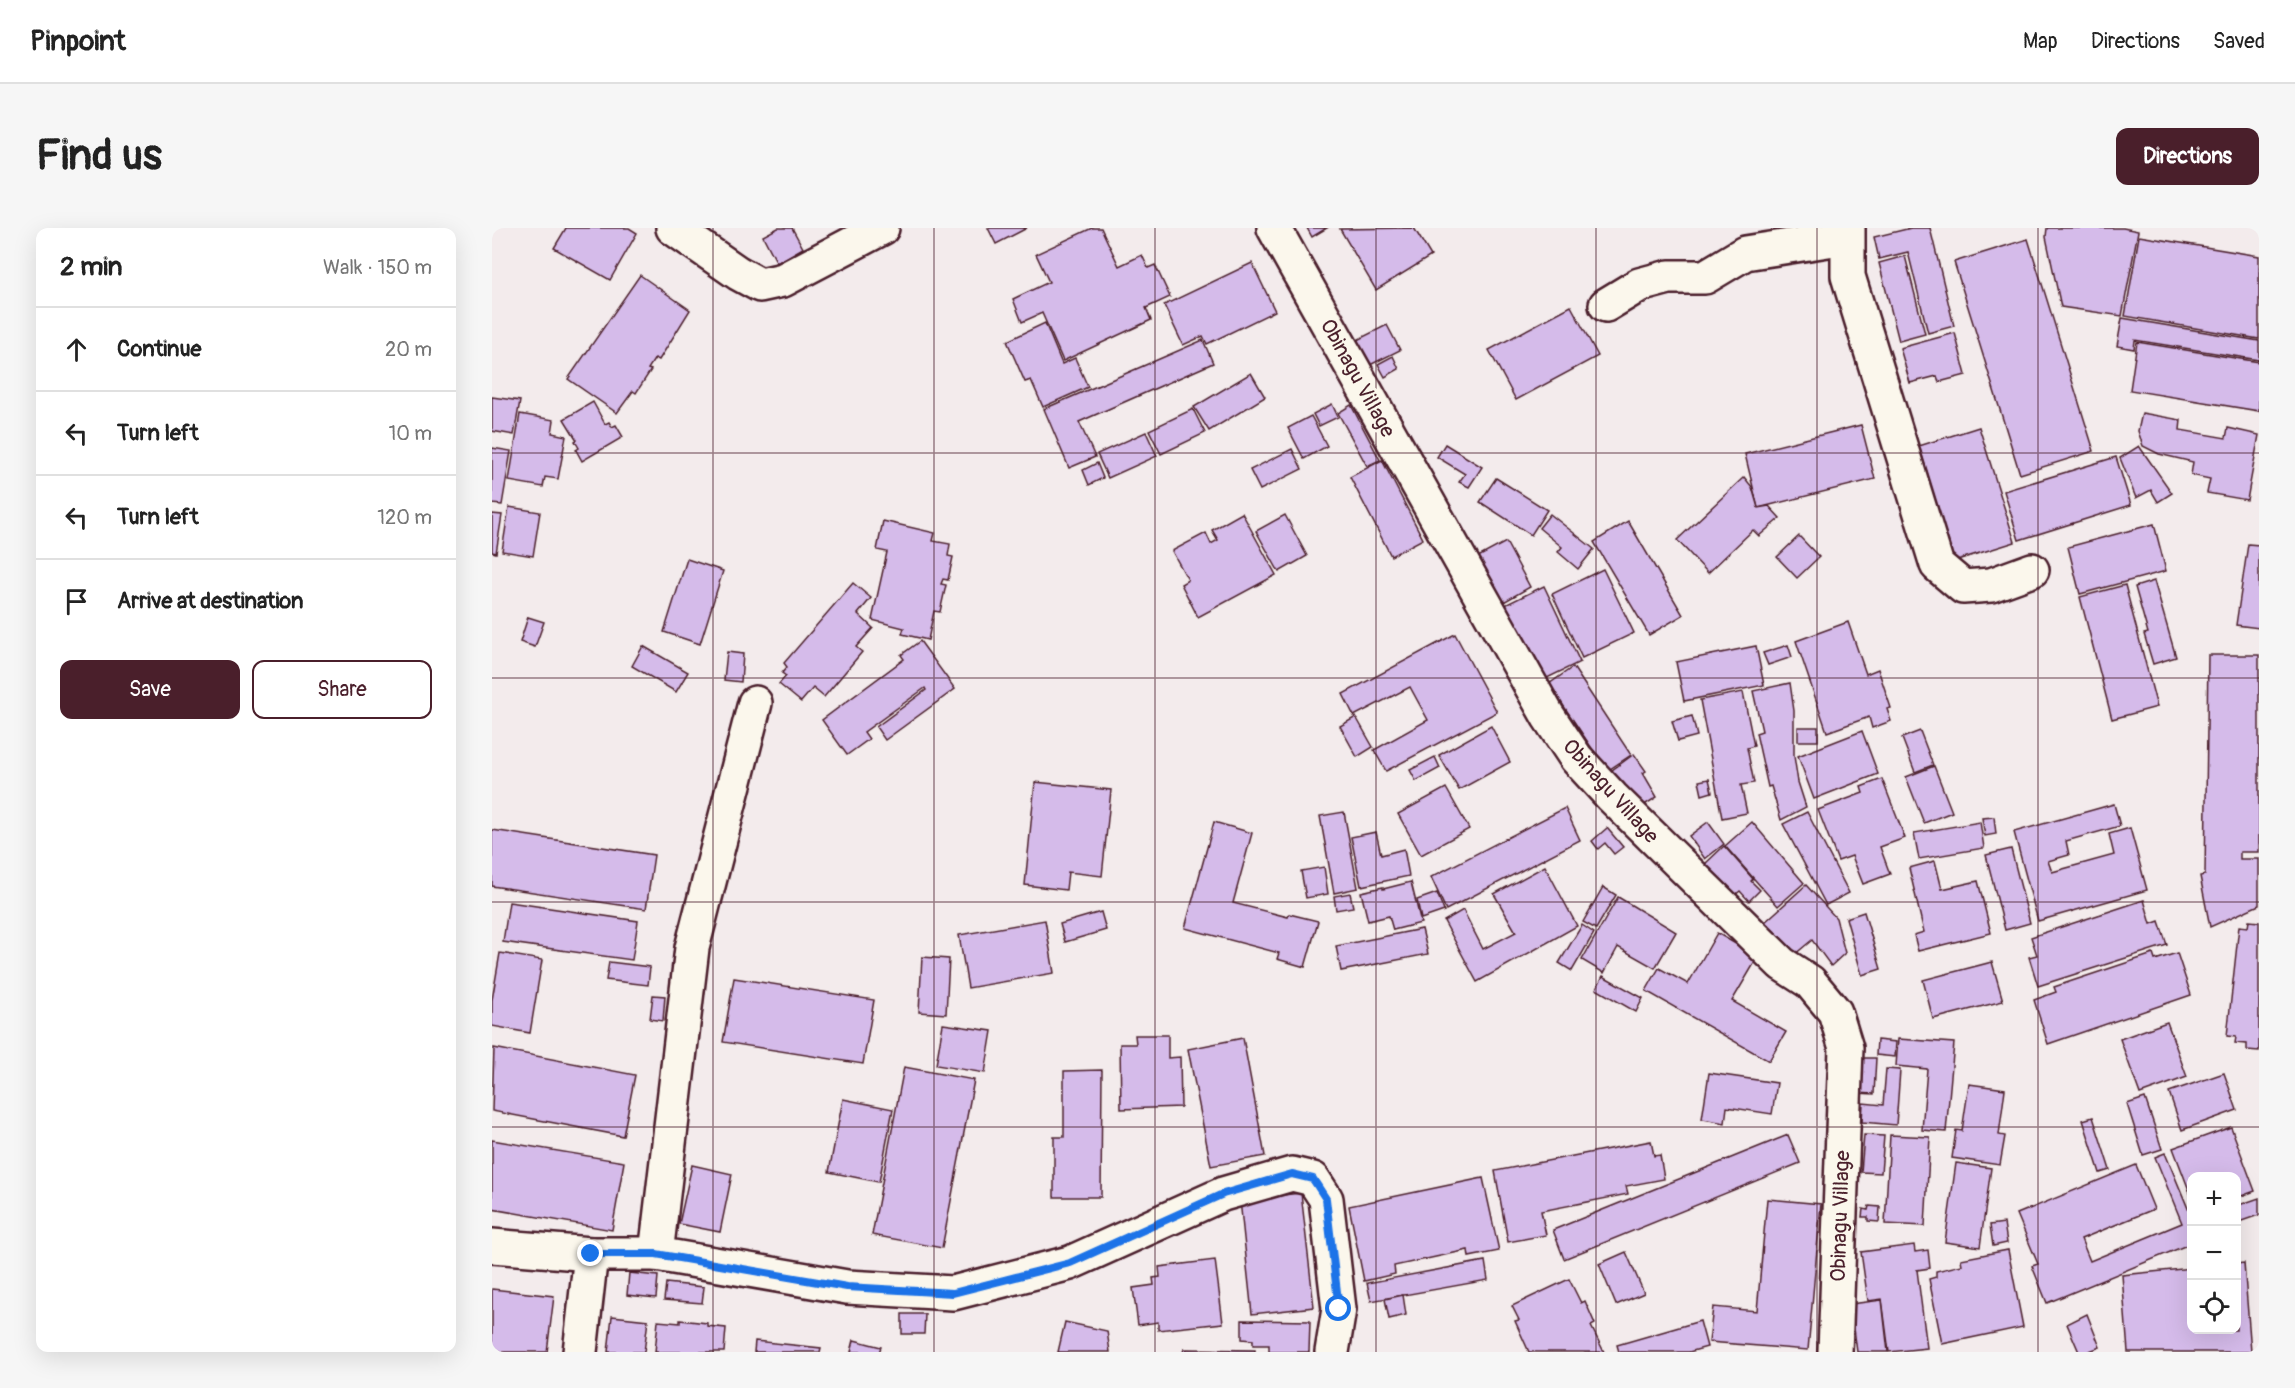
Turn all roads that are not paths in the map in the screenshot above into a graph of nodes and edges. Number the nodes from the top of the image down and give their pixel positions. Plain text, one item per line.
1 (673, 228) edge
2 (882, 228) edge
3 (1274, 228) edge
4 (1848, 233) edge
5 (1606, 305) dead end
6 (2031, 570) dead end
7 (755, 704) dead end
8 (492, 1246) edge
9 (591, 1254) junction
10 (656, 1254) junction
11 (580, 1352) edge
12 (1332, 1352) edge
13 (1835, 1352) edge

1 - 2 street
3 - 13 street, Obinagu Village
4 - 5 street
4 - 6 street
7 - 10 street
8 - 9 street
9 - 10 street
9 - 11 street
10 - 12 street

